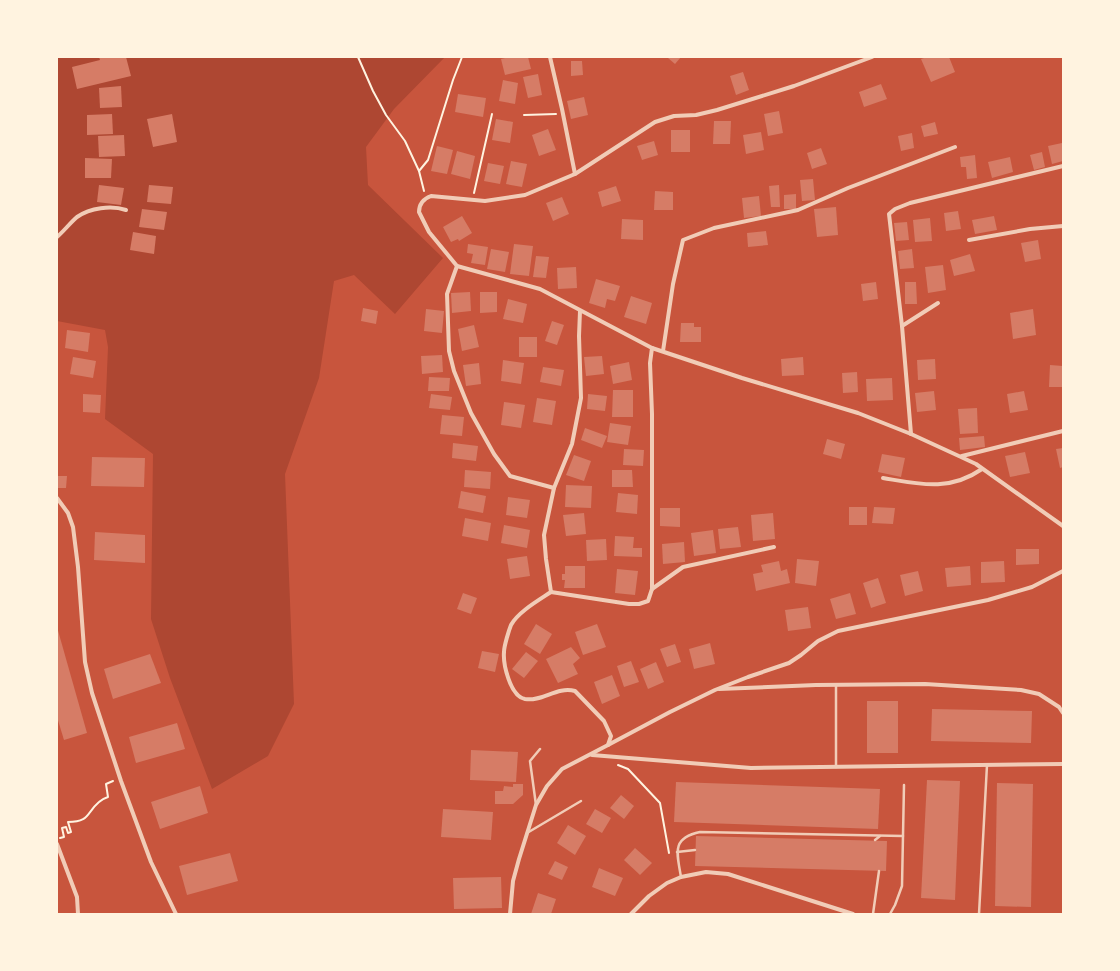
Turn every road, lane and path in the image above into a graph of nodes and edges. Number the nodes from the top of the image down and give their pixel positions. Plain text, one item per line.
1 (358, 57) edge
2 (462, 57) edge
3 (550, 57) edge
4 (872, 57) edge
5 (492, 114) dead end
6 (563, 114) junction
7 (524, 115) dead end
8 (955, 147) dead end
9 (1063, 166) edge
10 (419, 171) junction
11 (574, 174) junction
12 (426, 198) junction
13 (472, 200) junction
14 (126, 210) dead end
15 (1063, 226) edge
16 (57, 237) edge
17 (968, 240) dead end
18 (456, 266) junction
19 (938, 303) dead end
20 (580, 310) junction
21 (902, 326) junction
22 (652, 348) junction
23 (663, 351) junction
24 (1063, 427) edge
25 (1061, 432) edge
26 (911, 434) junction
27 (961, 456) junction
28 (982, 468) junction
29 (883, 478) dead end
30 (554, 488) junction
31 (57, 498) edge
32 (1063, 526) edge
33 (774, 547) dead end
34 (1063, 571) edge
35 (652, 589) junction
36 (551, 592) junction
37 (836, 685) junction
38 (716, 690) junction
39 (1063, 713) edge
40 (608, 745) junction
41 (540, 749) dead end
42 (591, 755) junction
43 (613, 764) dead end
44 (1063, 764) edge
45 (987, 765) junction
46 (836, 767) junction
47 (121, 781) junction
48 (904, 785) dead end
49 (581, 801) dead end
50 (536, 805) junction
51 (527, 833) junction
52 (880, 836) junction
53 (903, 836) junction
54 (57, 837) edge
55 (875, 840) dead end
56 (57, 844) edge
57 (696, 850) dead end
58 (677, 852) junction
59 (670, 857) dead end
60 (879, 871) dead end
61 (681, 876) junction
62 (78, 914) edge
63 (176, 914) edge
64 (510, 914) edge
65 (631, 914) edge
66 (853, 914) edge
67 (872, 914) edge
68 (890, 914) edge
69 (979, 914) edge

1 - 10 path
2 - 10 path
3 - 6 street
4 - 11 street
5 - 13 path
6 - 7 path
6 - 11 street
8 - 23 street
9 - 21 street
10 - 12 path
11 - 13 street
12 - 13 street
12 - 18 street
14 - 16 street
15 - 17 street
18 - 20 street
18 - 30 street
19 - 21 street
20 - 22 street
20 - 30 street
21 - 26 street
22 - 23 street
22 - 35 street
23 - 26 street
24 - 25 street
25 - 27 street
26 - 27 street
27 - 28 street
28 - 29 street
28 - 32 street
30 - 36 street
31 - 47 street
33 - 35 street
34 - 38 street
35 - 36 street
36 - 40 street
37 - 38 street
37 - 39 street
37 - 46 lane
38 - 40 street
40 - 42 street
41 - 50 lane
42 - 46 street
42 - 50 street
43 - 59 path
44 - 45 street
45 - 46 street
45 - 69 lane
47 - 54 path
47 - 63 street
48 - 53 lane
49 - 51 lane
50 - 51 street
51 - 64 street
52 - 53 lane
52 - 55 lane
52 - 58 lane
53 - 68 lane
56 - 62 street
57 - 58 lane
58 - 61 lane
60 - 67 lane
61 - 65 street
61 - 66 street

